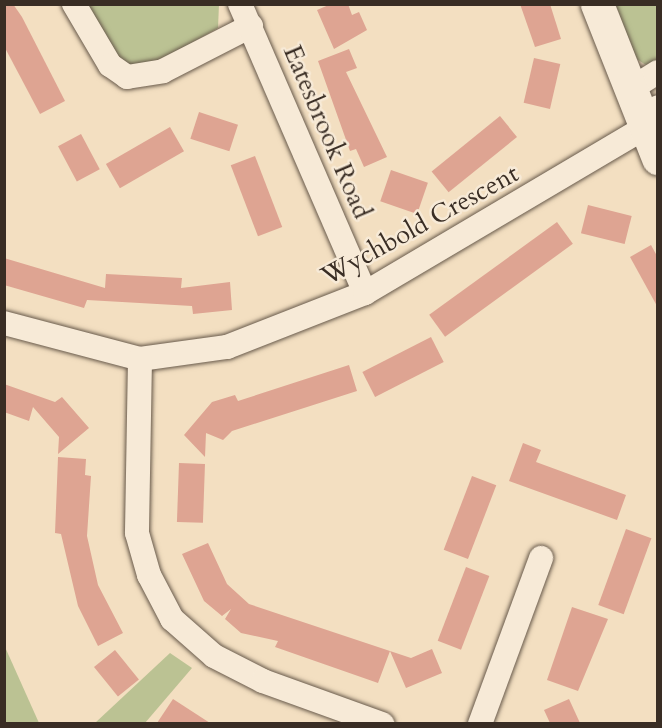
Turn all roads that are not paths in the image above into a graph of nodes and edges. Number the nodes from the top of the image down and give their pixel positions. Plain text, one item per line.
1 (74, 4) edge
2 (597, 4) edge
3 (245, 15) edge
4 (657, 72) edge
5 (629, 90) junction
6 (651, 117) edge
7 (657, 158) edge
8 (366, 294) junction
9 (4, 323) edge
10 (140, 359) junction
11 (541, 558) dead end
12 (382, 723) edge
13 (480, 723) edge

1 - 3 street, Eatesbrook Road
2 - 5 street
3 - 8 street, Eatesbrook Road
4 - 5 street
5 - 6 street
6 - 7 street
6 - 8 street, Wychbold Crescent
8 - 10 street, Wychbold Crescent
9 - 10 street, Wychbold Crescent
10 - 12 street
11 - 13 street

